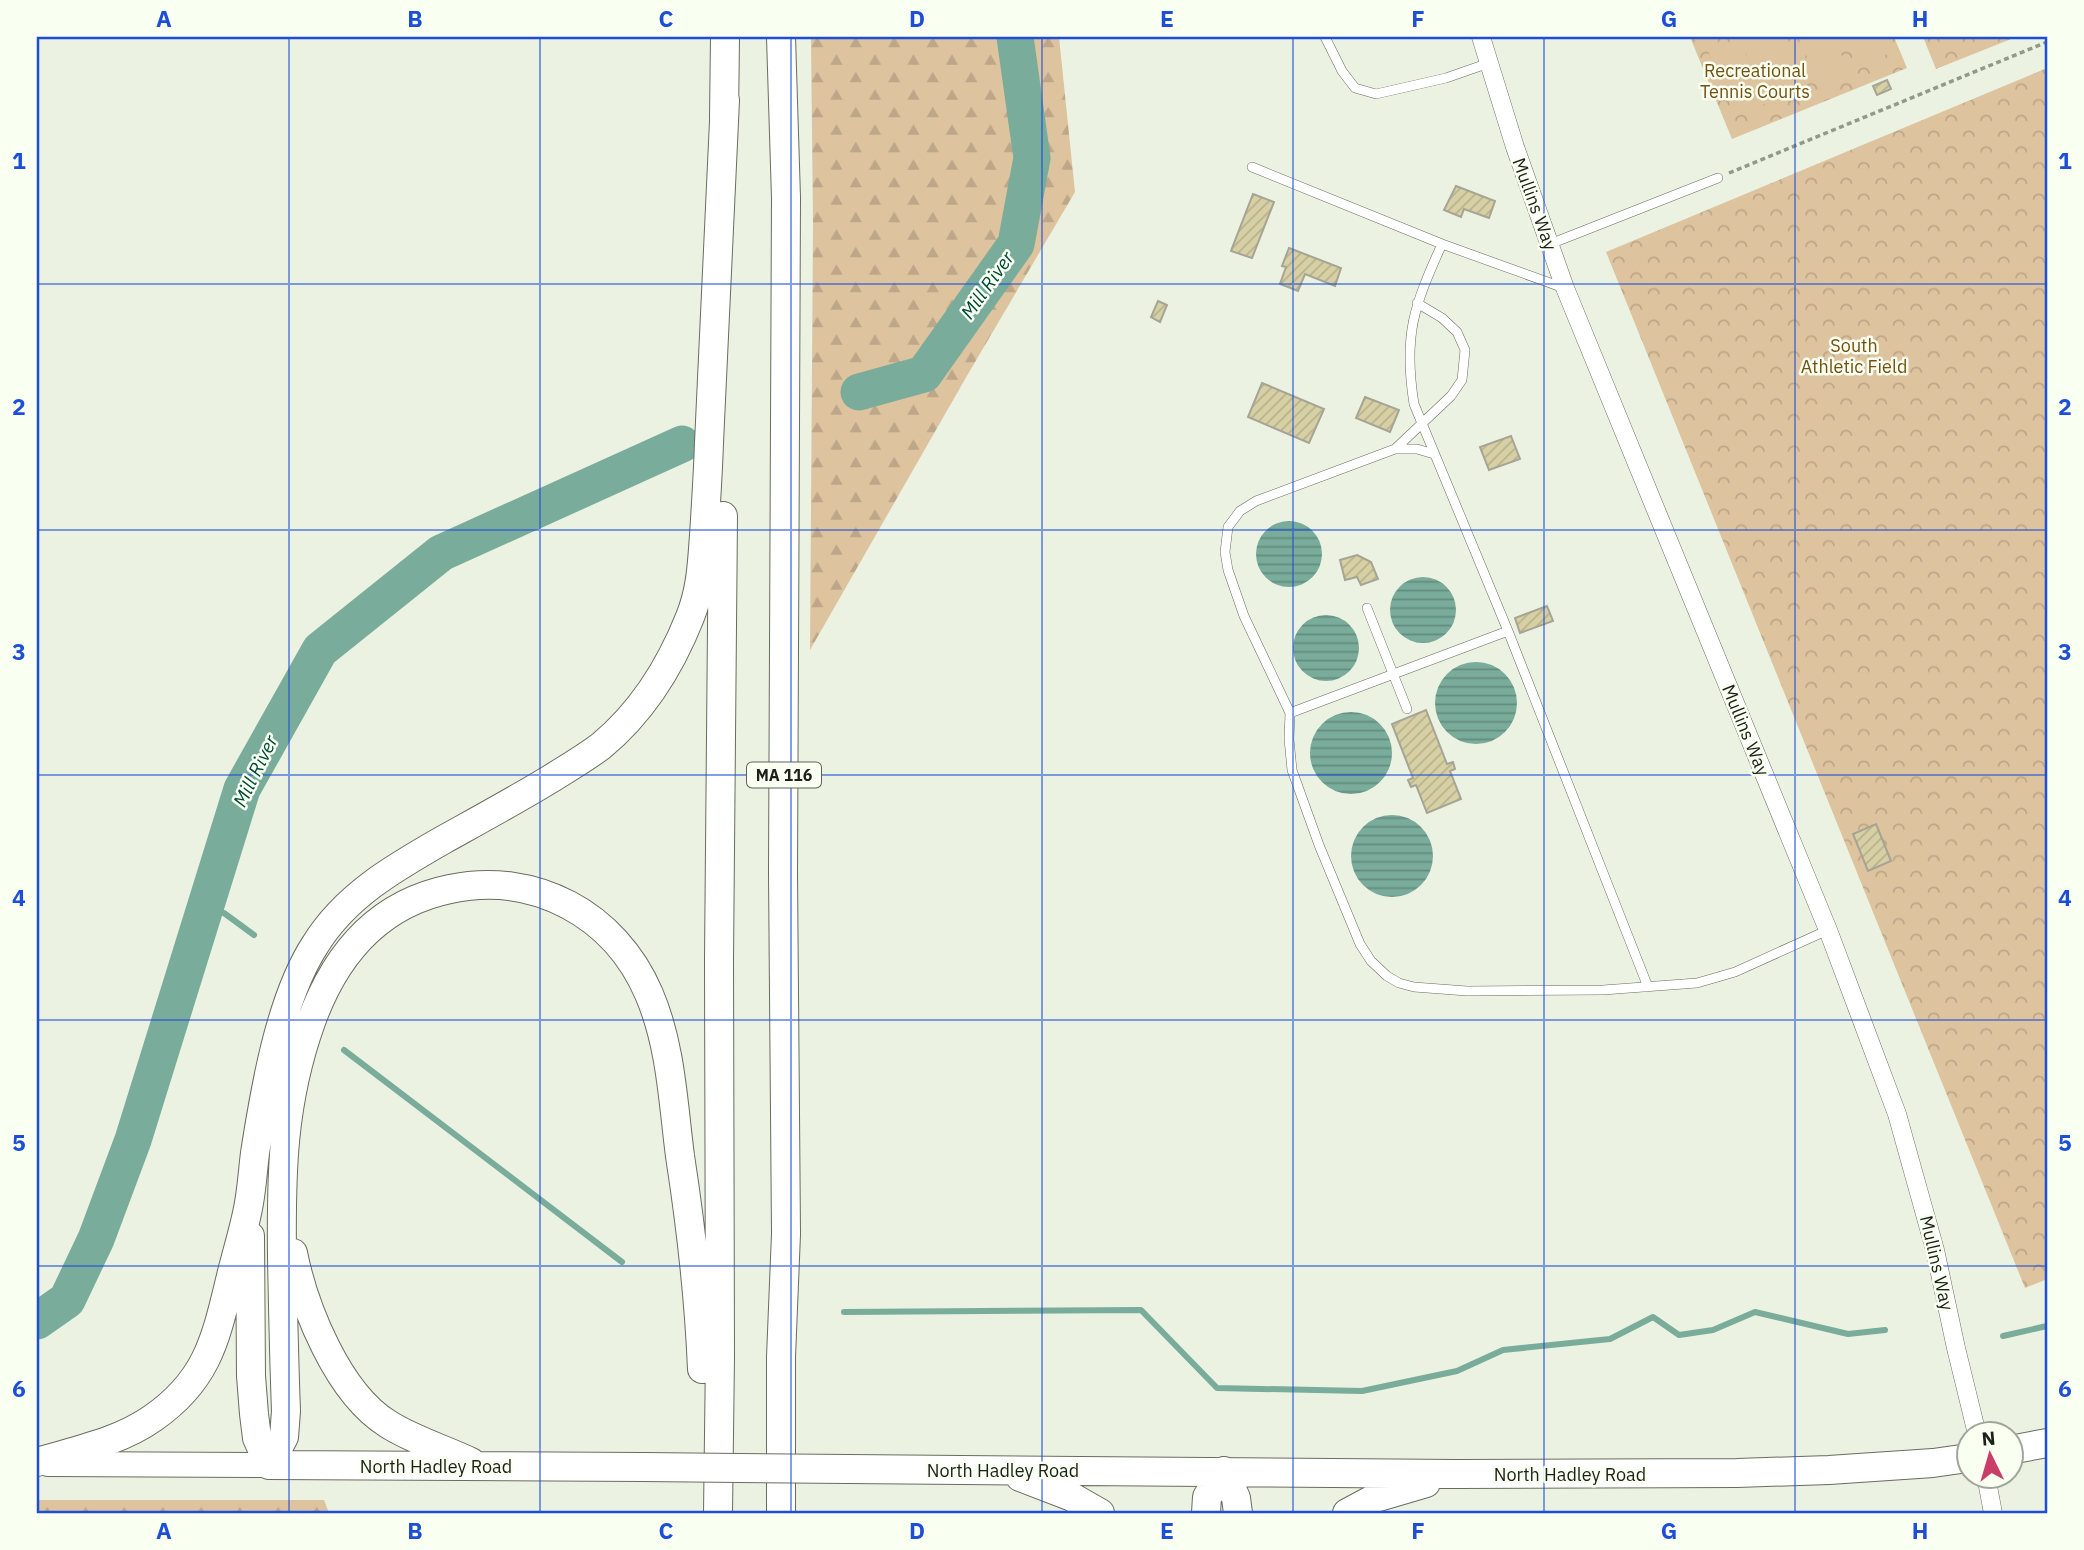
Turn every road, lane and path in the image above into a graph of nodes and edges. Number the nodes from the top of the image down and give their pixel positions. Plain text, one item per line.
1 (725, 37) edge
2 (781, 37) edge
3 (1325, 37) edge
4 (1481, 37) edge
5 (2047, 43) edge
6 (1489, 63) junction
7 (724, 100) junction
8 (1252, 167) dead end
9 (1718, 177) joint
10 (1442, 244) junction
11 (1550, 244) junction
12 (1565, 288) junction
13 (1417, 303) junction
14 (1422, 425) junction
15 (1395, 449) junction
16 (1434, 454) junction
17 (1367, 608) dead end
18 (1508, 631) junction
19 (1393, 674) junction
20 (1407, 709) dead end
21 (1290, 713) junction
22 (1828, 930) junction
23 (1648, 986) junction
24 (281, 1195) junction
25 (249, 1203) junction
26 (1974, 1420) edge
27 (2047, 1443) edge
28 (2024, 1447) edge
29 (1954, 1460) edge
30 (37, 1463) edge
31 (269, 1465) junction
32 (479, 1466) junction
33 (998, 1469) junction
34 (1224, 1471) junction
35 (1457, 1474) junction
36 (1989, 1490) edge
37 (781, 1510) edge
38 (705, 1513) edge
39 (718, 1513) edge
40 (1100, 1513) edge
41 (1206, 1513) edge
42 (1238, 1513) edge
43 (1347, 1513) edge
44 (1993, 1513) edge

1 - 7 main road, MA 116
2 - 37 main road, MA 116
3 - 6 lane
4 - 6 street, Mullins Way
5 - 9 path
6 - 11 street, Mullins Way
7 - 25 main road
7 - 39 main road, MA 116
8 - 10 lane
9 - 11 lane
10 - 12 lane
10 - 13 lane
11 - 12 street, Mullins Way
12 - 22 street, Mullins Way
13 - 14 lane
13 - 14 lane
14 - 15 lane
14 - 16 lane
15 - 16 lane
15 - 21 lane
16 - 18 lane
17 - 19 lane
18 - 19 lane
18 - 23 lane
19 - 20 lane
19 - 21 lane
21 - 23 lane
22 - 23 lane
22 - 26 street, Mullins Way
24 - 31 main road
24 - 32 main road
24 - 38 main road
25 - 30 main road
25 - 31 main road
27 - 28 main road
29 - 35 main road, North Hadley Road
30 - 31 main road, North Hadley Road
31 - 32 main road, North Hadley Road
32 - 33 main road, North Hadley Road, bridge
33 - 34 main road, North Hadley Road
33 - 40 main road
34 - 35 main road, North Hadley Road
34 - 41 main road
34 - 42 main road
35 - 43 main road
36 - 44 street

